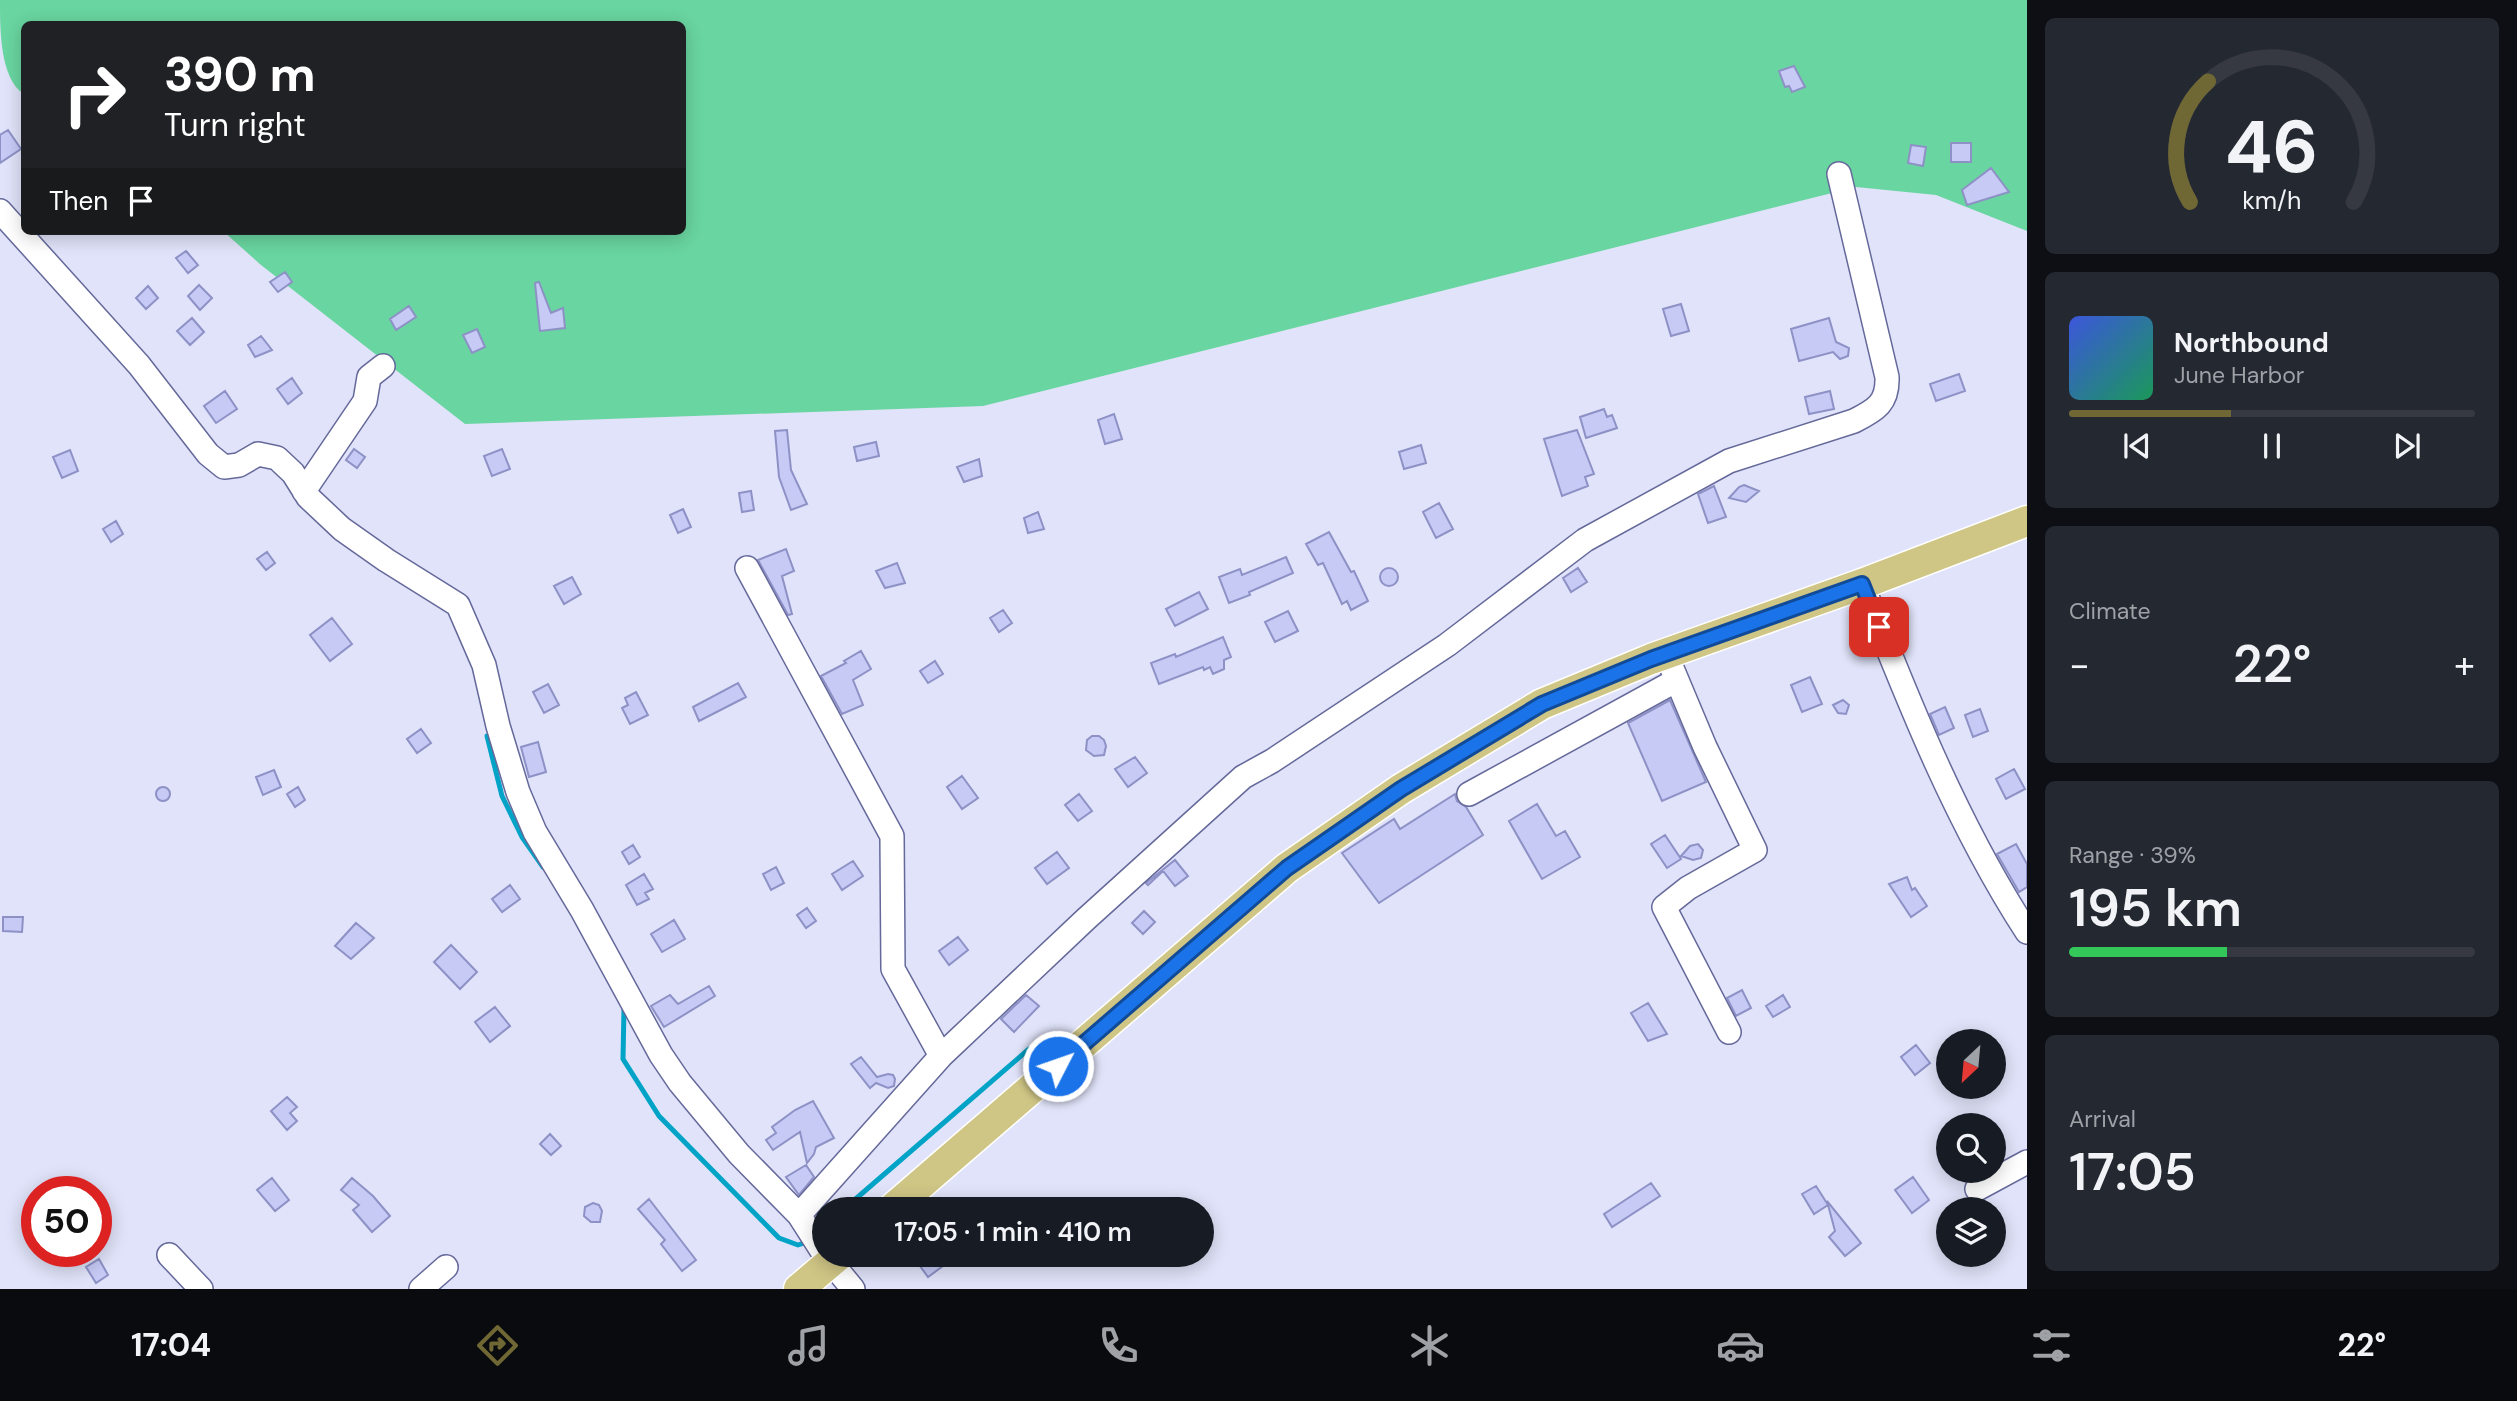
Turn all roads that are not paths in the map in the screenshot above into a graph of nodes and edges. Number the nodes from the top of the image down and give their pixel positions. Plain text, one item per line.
1 (1839, 174) dead end
2 (0, 211) edge
3 (21, 234) edge
4 (22, 235) edge
5 (383, 366) dead end
6 (304, 491) junction
7 (2027, 521) edge
8 (747, 568) dead end
9 (1862, 584) junction
10 (1671, 667) junction
11 (1469, 794) dead end
12 (2027, 932) edge
13 (1729, 1032) dead end
14 (941, 1056) junction
15 (2027, 1162) edge
16 (1977, 1189) dead end
17 (906, 1197) edge
18 (799, 1215) junction
19 (812, 1233) edge
20 (169, 1255) dead end
21 (446, 1267) dead end
22 (820, 1267) edge
23 (837, 1267) edge
24 (201, 1289) edge
25 (421, 1289) edge
26 (799, 1289) edge
27 (853, 1289) edge

1 - 14 street
2 - 3 street
4 - 6 street
5 - 6 street
6 - 18 street
7 - 9 main road
8 - 14 street
9 - 10 main road
9 - 12 street
10 - 11 street
10 - 13 street
10 - 17 main road
14 - 18 street
15 - 16 street
18 - 19 street
20 - 24 street
21 - 25 street
22 - 26 main road
23 - 27 street

